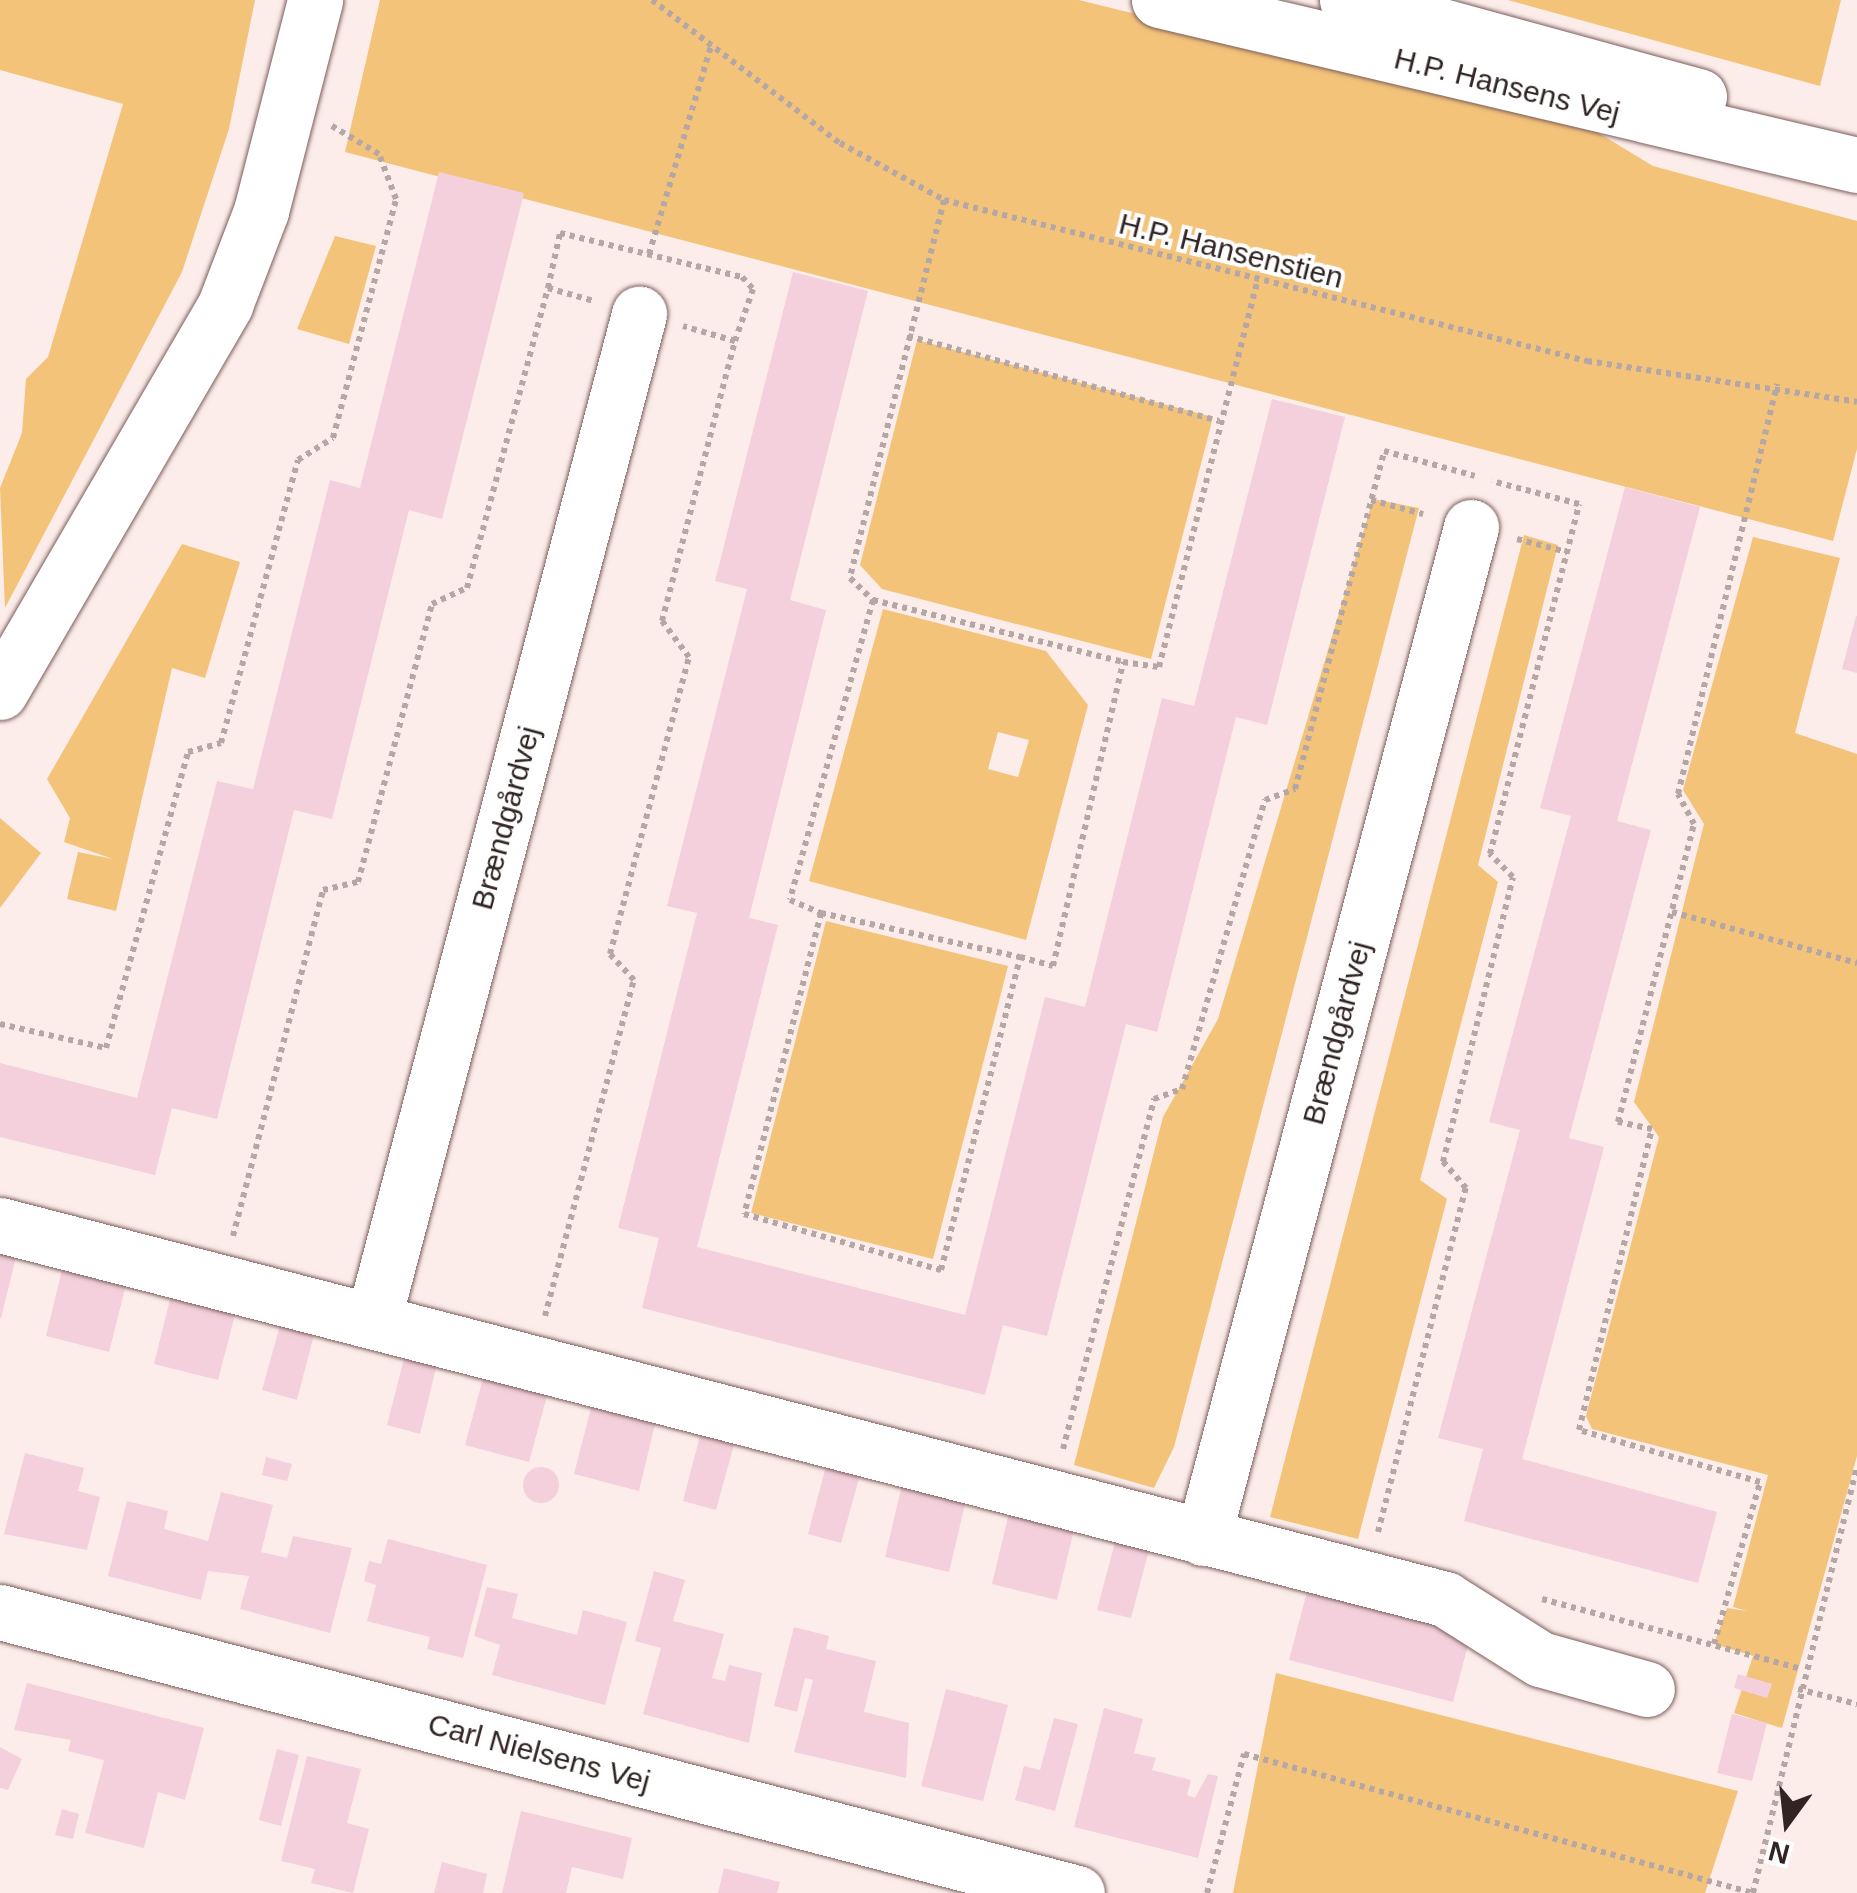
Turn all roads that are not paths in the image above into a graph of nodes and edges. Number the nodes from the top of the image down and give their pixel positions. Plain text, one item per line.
1 (315, 0) edge
2 (1160, 0) edge
3 (1347, 0) edge
4 (1857, 153) edge
5 (1857, 165) edge
6 (640, 314) dead end
7 (1471, 527) dead end
8 (0, 692) edge
9 (0, 1225) edge
10 (373, 1321) junction
11 (1203, 1538) junction
12 (0, 1612) edge
13 (1647, 1690) dead end
14 (1077, 1893) edge

1 - 8 street
2 - 5 street, H.P. Hansens Vej
3 - 4 street, H.P. Hansens Vej
6 - 10 street, Brændgårdvej
7 - 11 street, Brændgårdvej
9 - 10 street
10 - 11 street
11 - 13 street
12 - 14 street, Carl Nielsens Vej

